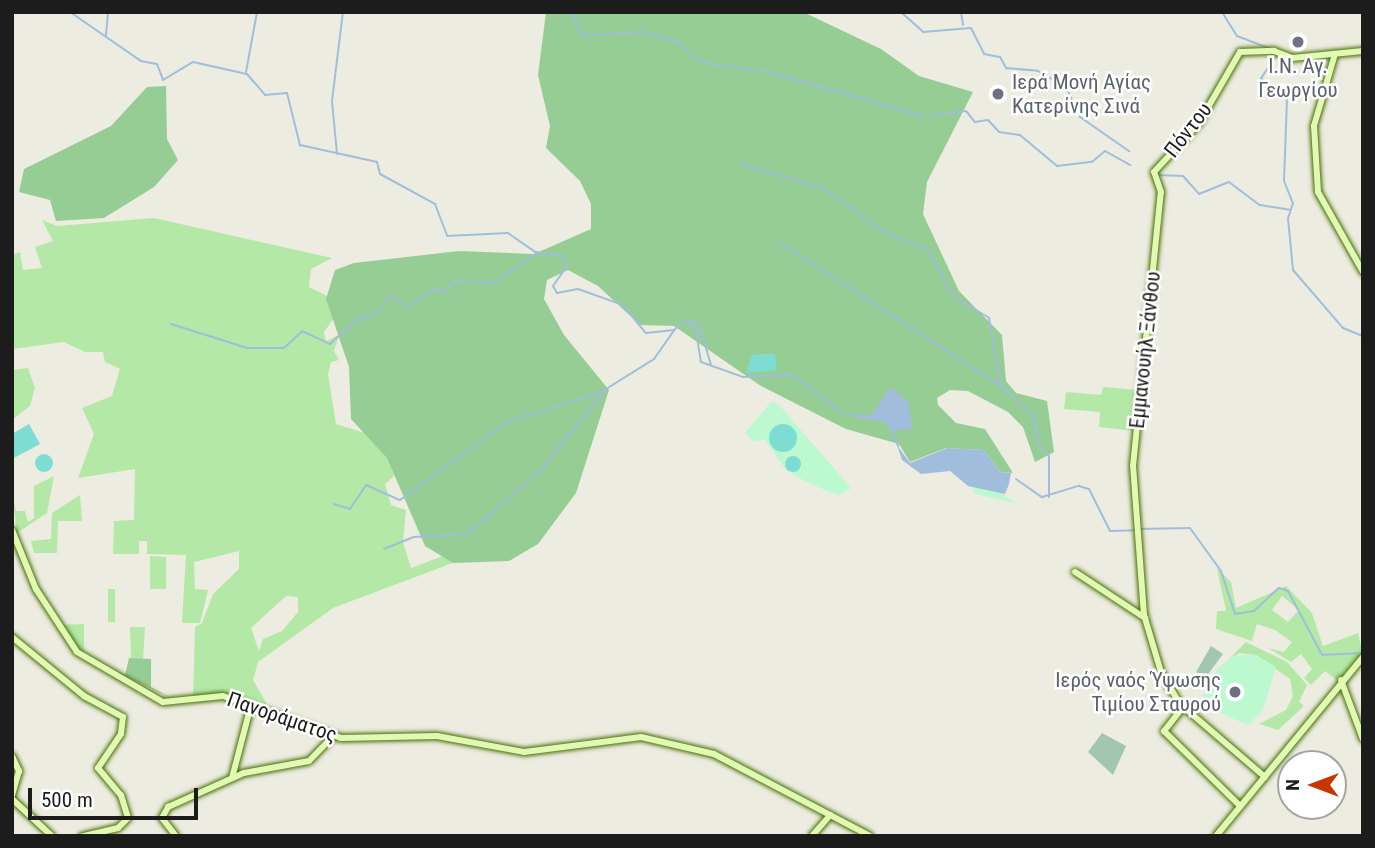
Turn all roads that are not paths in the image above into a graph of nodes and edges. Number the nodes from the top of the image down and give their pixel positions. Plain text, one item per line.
1 (1363, 51) edge
2 (1335, 54) junction
3 (1154, 174) joint
4 (1363, 272) edge
5 (12, 530) edge
6 (1075, 572) dead end
7 (1145, 618) junction
8 (12, 637) edge
9 (1363, 657) edge
10 (1341, 680) junction
11 (251, 705) junction
12 (1183, 707) junction
13 (333, 736) junction
14 (1363, 739) edge
15 (12, 756) edge
16 (1265, 777) junction
17 (232, 778) junction
18 (12, 798) edge
19 (1239, 804) junction
20 (830, 815) junction
21 (52, 836) edge
22 (82, 836) edge
23 (176, 836) edge
24 (812, 836) edge
25 (870, 836) edge
26 (1216, 836) edge

1 - 2 street
2 - 3 street, Πόντου
2 - 4 street
3 - 7 street, Εμμανουήλ Ξάνθου
5 - 11 street, Πανοράματος
6 - 7 street
7 - 12 street, Εμμανουήλ Ξάνθου
8 - 22 street
9 - 10 street
10 - 14 street
10 - 16 street
11 - 13 street, Πανοράματος
11 - 17 street
12 - 16 street, Εμμανουήλ Ξάνθου
12 - 19 street
13 - 17 street
13 - 20 street, Πανοράματος
15 - 18 street
16 - 19 street
17 - 23 street
18 - 21 street
19 - 26 street
20 - 24 street
20 - 25 street, Πανοράματος

